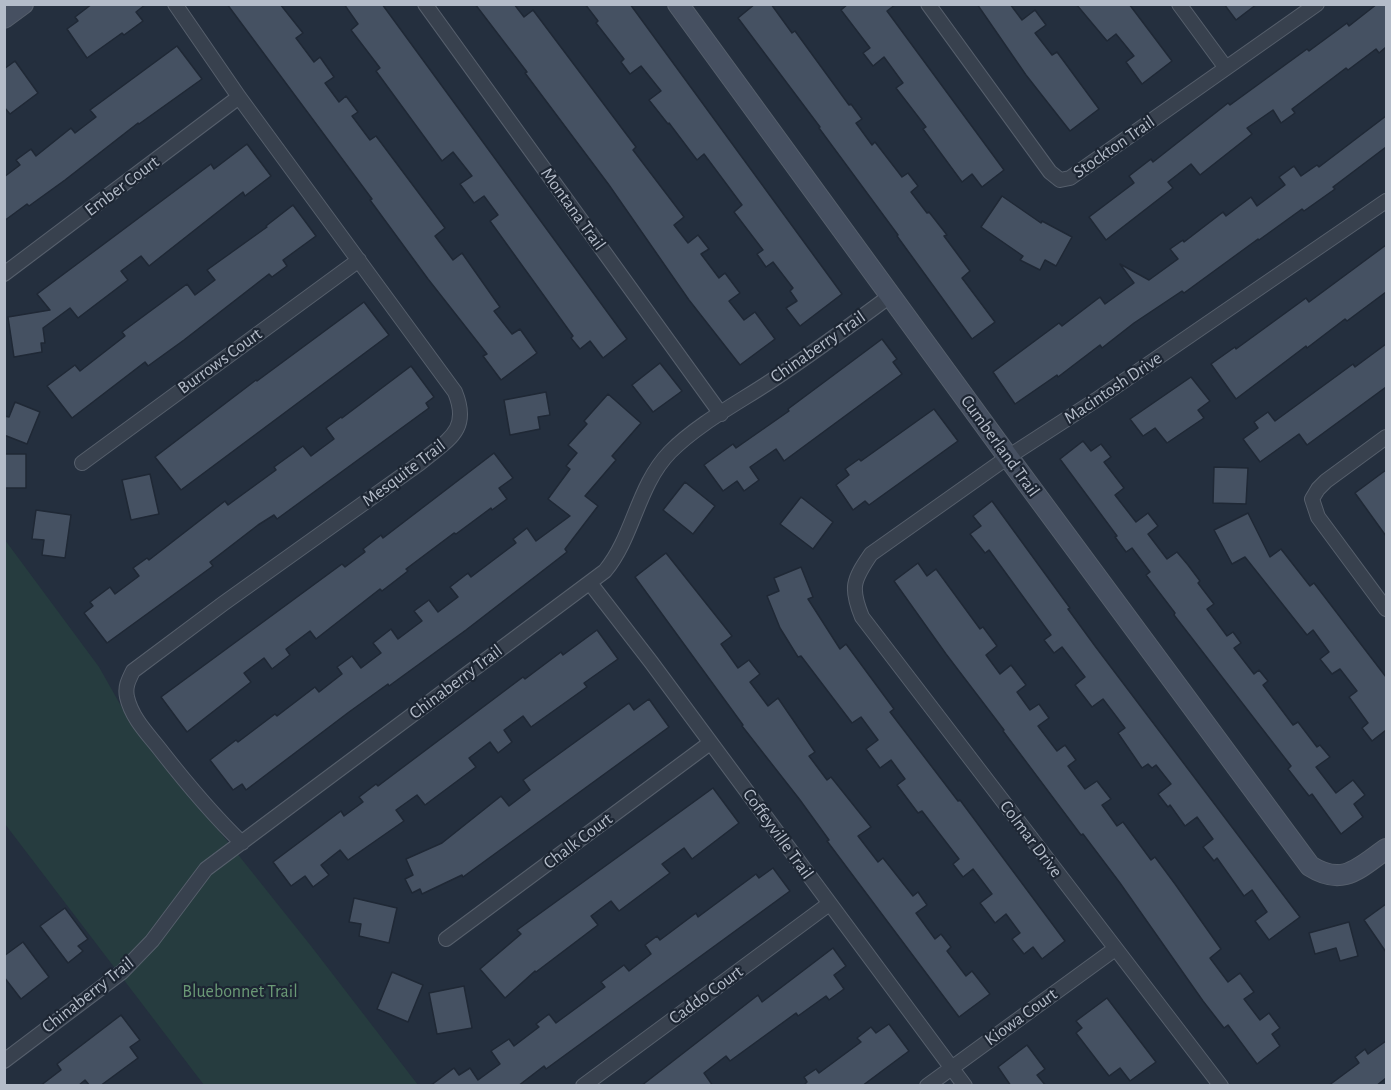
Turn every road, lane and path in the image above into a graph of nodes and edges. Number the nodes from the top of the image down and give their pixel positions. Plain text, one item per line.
1 (23, 4) edge
2 (176, 4) edge
3 (425, 4) edge
4 (678, 4) edge
5 (928, 4) edge
6 (1179, 4) edge
7 (1317, 4) edge
8 (4, 18) edge
9 (1226, 68) junction
10 (239, 97) junction
11 (1386, 201) edge
12 (359, 260) junction
13 (4, 274) edge
14 (890, 296) junction
15 (722, 414) junction
16 (1386, 437) edge
17 (1008, 457) junction
18 (81, 463) dead end
19 (590, 583) junction
20 (853, 587) joint
21 (1386, 609) edge
22 (710, 743) junction
23 (242, 843) junction
24 (1386, 849) edge
25 (829, 904) junction
26 (446, 939) dead end
27 (1115, 949) junction
28 (4, 1061) edge
29 (952, 1067) junction
30 (583, 1086) edge
31 (927, 1086) edge
32 (965, 1086) edge
33 (1221, 1086) edge

1 - 8 street
2 - 10 street, Mesquite Trail
3 - 15 street, Montana Trail
4 - 14 street, Cumberland Trail
5 - 9 street, Stockton Trail
6 - 9 street
7 - 9 street, Stockton Trail
10 - 12 street, Mesquite Trail
10 - 13 street, Ember Court
11 - 17 street, Macintosh Drive
12 - 18 street, Burrows Court
12 - 23 street, Mesquite Trail
14 - 15 street, Chinaberry Trail
14 - 17 street, Cumberland Trail
15 - 19 street, Chinaberry Trail
16 - 21 street
17 - 20 street, Macintosh Drive
17 - 24 street, Cumberland Trail
19 - 22 street, Coffeyville Trail
19 - 23 street, Chinaberry Trail
20 - 27 street, Colmar Drive
22 - 25 street, Coffeyville Trail
22 - 26 street, Chalk Court
23 - 28 street, Chinaberry Trail
25 - 29 street, Coffeyville Trail
25 - 30 street, Caddo Court
27 - 29 street, Kiowa Court
27 - 33 street, Colmar Drive
29 - 31 street, Kiowa Court
29 - 32 street, Coffeyville Trail

